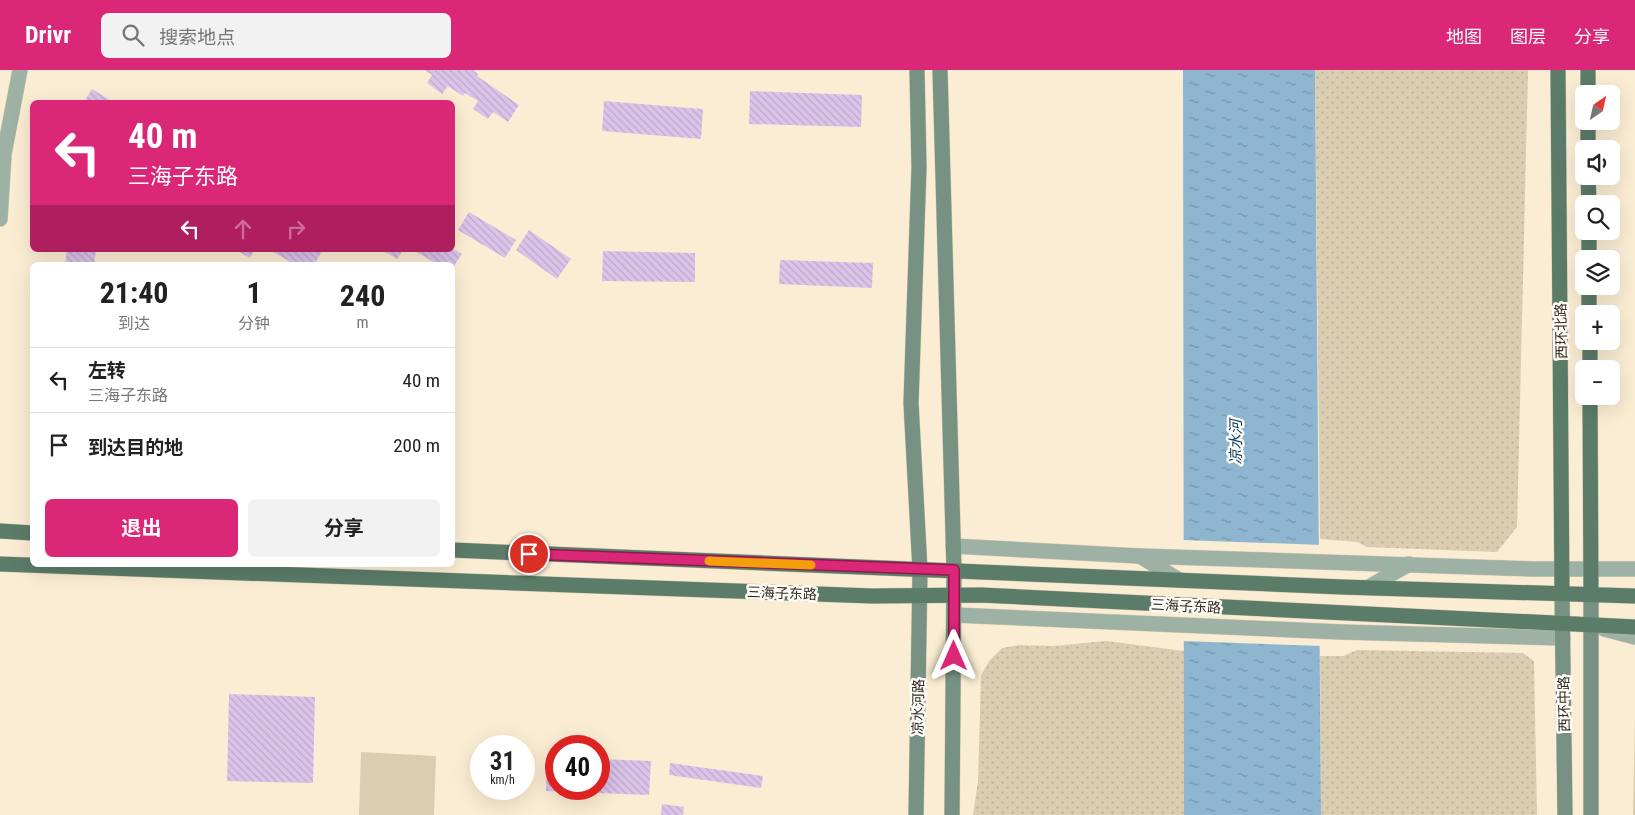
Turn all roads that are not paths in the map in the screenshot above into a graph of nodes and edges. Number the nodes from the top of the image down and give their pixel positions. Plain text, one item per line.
1 (20, 70) edge
2 (917, 70) edge
3 (940, 70) edge
4 (1558, 70) edge
5 (1588, 70) edge
6 (1588, 85) edge
7 (0, 219) edge
8 (1590, 405) edge
9 (0, 532) edge
10 (30, 533) edge
11 (953, 546) junction
12 (455, 550) edge
13 (0, 564) edge
14 (1149, 564) junction
15 (1410, 564) junction
16 (30, 565) edge
17 (82, 567) edge
18 (1562, 569) junction
19 (1591, 569) junction
20 (1635, 569) edge
21 (920, 570) junction
22 (954, 570) junction
23 (1369, 587) junction
24 (1562, 593) junction
25 (1591, 594) junction
26 (954, 595) junction
27 (920, 596) junction
28 (1635, 596) edge
29 (954, 615) junction
30 (1410, 617) junction
31 (1147, 618) junction
32 (1590, 625) junction
33 (1635, 626) edge
34 (1563, 630) junction
35 (1369, 633) junction
36 (1635, 637) edge
37 (916, 815) edge
38 (952, 815) edge
39 (1565, 815) edge
40 (1591, 815) edge

1 - 7 street
2 - 21 street, 凉水河路
3 - 11 street
4 - 18 main road, 西环北路
5 - 6 main road
8 - 19 main road
9 - 10 main road
11 - 14 street
11 - 22 street
12 - 21 main road, 三海子东路
13 - 16 main road, 三海子东路
14 - 15 street
14 - 22 main road, 三海子东路
14 - 23 main road, 三海子东路
15 - 18 street
15 - 23 street
17 - 27 main road, 三海子东路
18 - 19 street
18 - 24 main road, 西环北路
19 - 20 street
19 - 25 main road
21 - 22 main road, 三海子东路
21 - 27 street, 凉水河路
22 - 26 street
23 - 24 main road, 三海子东路
24 - 25 main road, 三海子东路
24 - 34 street, 西环中路
25 - 28 main road, 三海子东路
25 - 32 street, 西环中路
26 - 27 main road, 三海子东路
26 - 29 street
26 - 31 main road, 三海子东路
27 - 37 street, 凉水河路
29 - 31 street
29 - 38 street
30 - 31 main road, 三海子东路
30 - 34 main road, 三海子东路
30 - 35 street
31 - 35 street
32 - 33 main road, 三海子东路
32 - 34 main road, 三海子东路
32 - 36 street
32 - 40 street, 西环中路
34 - 35 street
34 - 39 street, 西环中路

